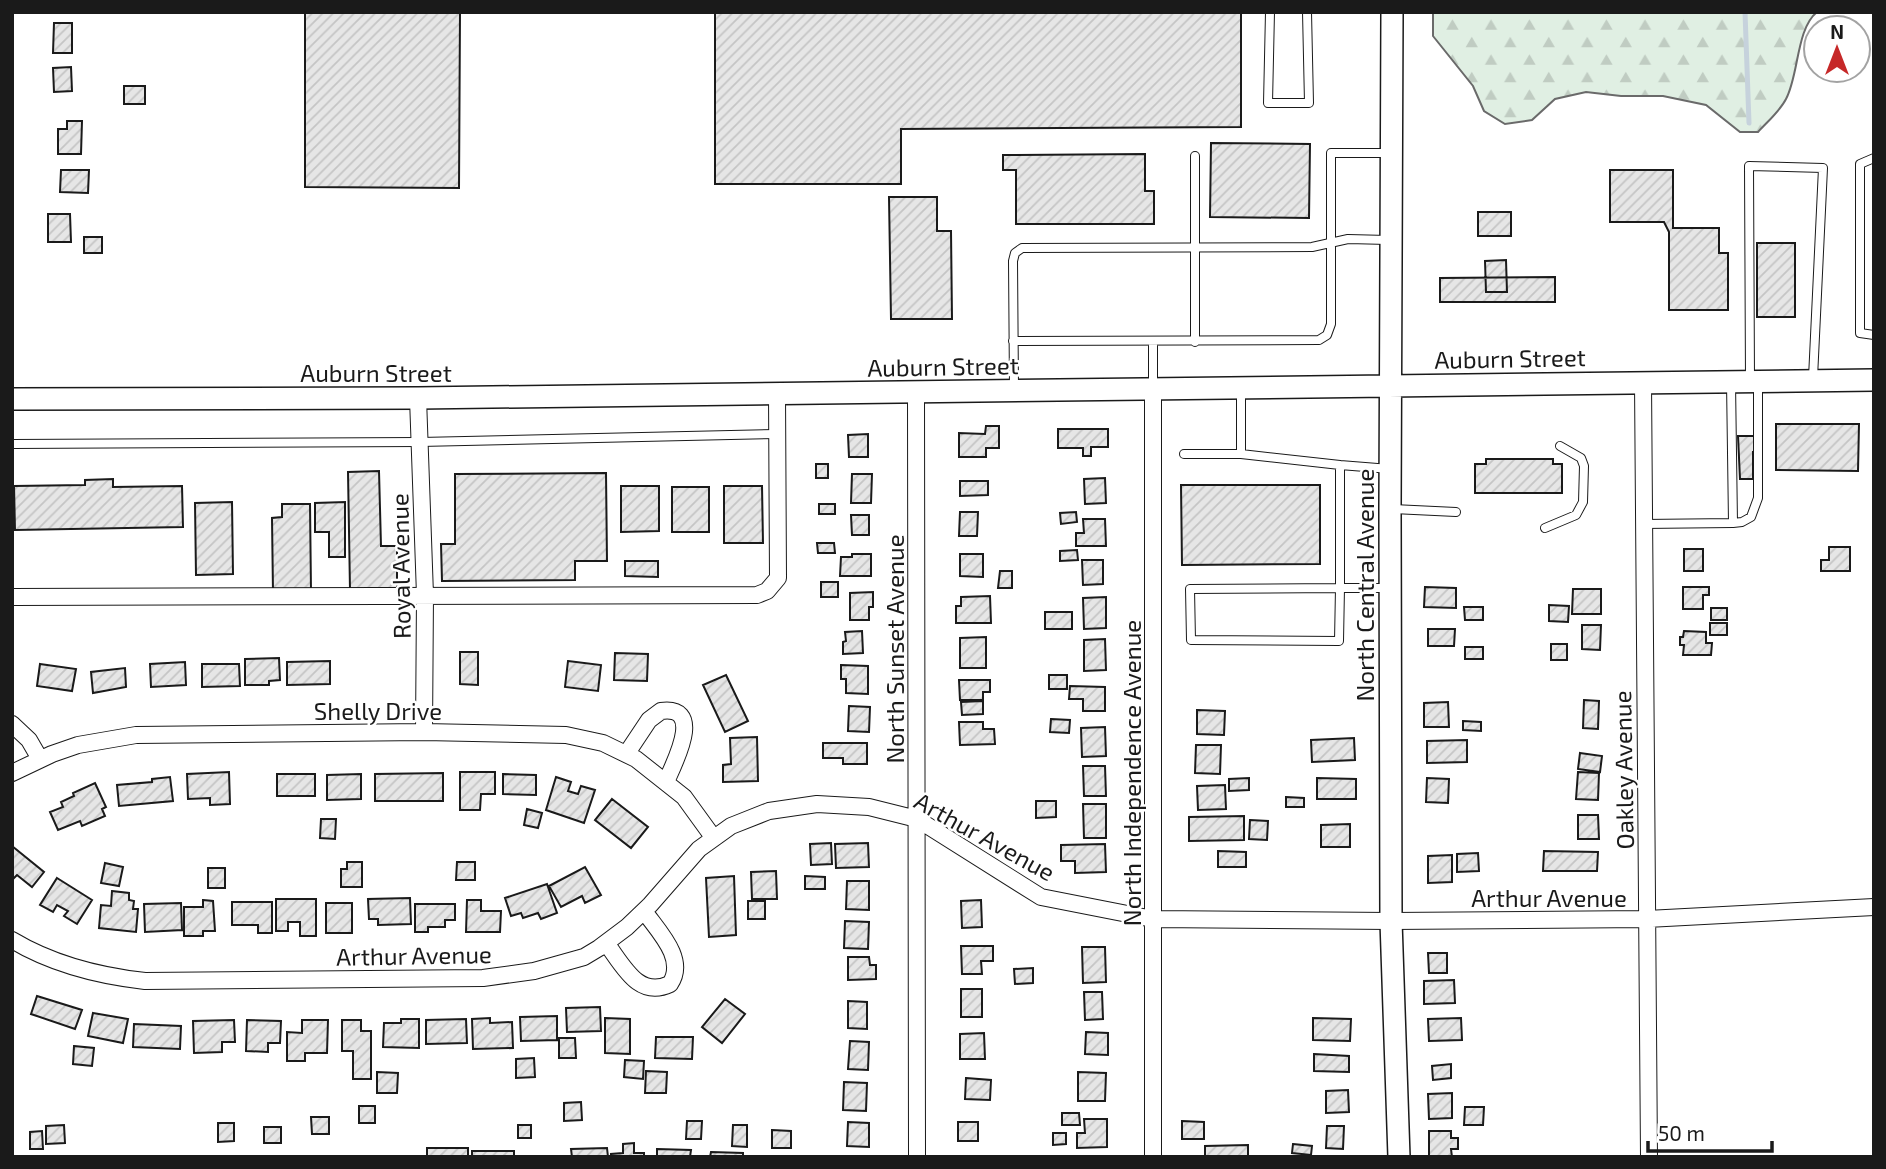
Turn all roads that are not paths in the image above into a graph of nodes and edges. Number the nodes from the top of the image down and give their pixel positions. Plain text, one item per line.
1 (1270, 12) edge
2 (1307, 12) edge
3 (1392, 12) edge
4 (1392, 153) junction
5 (1195, 156) dead end
6 (1874, 158) edge
7 (1391, 240) junction
8 (1331, 244) junction
9 (1195, 248) junction
10 (1874, 335) edge
11 (1013, 341) junction
12 (1153, 342) junction
13 (1195, 342) junction
14 (1874, 380) edge
15 (1746, 381) junction
16 (1813, 381) junction
17 (1643, 382) junction
18 (1390, 386) junction
19 (1241, 388) junction
20 (1153, 389) junction
21 (1014, 391) junction
22 (916, 392) junction
23 (777, 394) junction
24 (418, 398) junction
25 (12, 399) edge
26 (778, 434) junction
27 (420, 442) junction
28 (12, 444) edge
29 (1560, 446) dead end
30 (1184, 454) dead end
31 (1241, 454) junction
32 (1340, 465) junction
33 (1390, 468) junction
34 (1390, 509) junction
35 (1456, 512) dead end
36 (1733, 523) junction
37 (1643, 524) junction
38 (1545, 528) dead end
39 (1340, 588) junction
40 (1390, 588) junction
41 (425, 595) junction
42 (12, 597) edge
43 (12, 724) edge
44 (424, 732) junction
45 (626, 753) junction
46 (40, 760) junction
47 (12, 773) edge
48 (666, 782) junction
49 (917, 819) junction
50 (713, 837) junction
51 (1874, 906) edge
52 (644, 911) junction
53 (1153, 919) junction
54 (1647, 919) junction
55 (1391, 921) junction
56 (12, 940) edge
57 (606, 943) junction
58 (917, 1157) edge
59 (1153, 1157) edge
60 (1399, 1157) edge
61 (1649, 1157) edge

1 - 2 lane
3 - 4 main road, North Central Avenue
4 - 7 main road, North Central Avenue
4 - 8 lane
5 - 9 lane
6 - 10 lane
7 - 8 lane
7 - 18 main road, North Central Avenue
8 - 9 lane
8 - 13 lane
9 - 11 lane
9 - 13 lane
11 - 12 lane
11 - 21 lane
12 - 13 lane
12 - 20 lane
14 - 16 main road, Auburn Street
15 - 16 main road, Auburn Street
15 - 16 lane
15 - 17 main road, Auburn Street
15 - 36 lane
15 - 36 lane
17 - 18 main road, Auburn Street
17 - 37 street, Oakley Avenue
18 - 19 main road, Auburn Street
18 - 33 main road, North Central Avenue
19 - 20 main road, Auburn Street
19 - 31 lane
20 - 21 main road, Auburn Street
20 - 53 street, North Independence Avenue
21 - 22 main road, Auburn Street
22 - 23 main road, Auburn Street
22 - 49 street, North Sunset Avenue
23 - 24 main road, Auburn Street
23 - 26 street
24 - 25 main road, Auburn Street
24 - 27 street, Royal Avenue
26 - 27 lane
26 - 41 street
27 - 28 lane
27 - 41 street, Royal Avenue
29 - 38 lane
30 - 31 lane
31 - 32 lane
32 - 33 lane
32 - 39 lane
33 - 34 main road, North Central Avenue
34 - 35 lane
34 - 40 main road, North Central Avenue
36 - 37 lane
37 - 54 street, Oakley Avenue
39 - 39 lane
39 - 40 lane
40 - 55 main road, North Central Avenue
41 - 42 street
41 - 44 street, Royal Avenue
43 - 46 street
44 - 45 street, Shelly Drive
44 - 46 street, Shelly Drive
45 - 48 street, Shelly Drive
45 - 48 street
46 - 47 street, Shelly Drive
48 - 50 street, Shelly Drive
49 - 50 street, Arthur Avenue
49 - 53 street, Arthur Avenue
49 - 58 street, North Sunset Avenue
50 - 52 street, Arthur Avenue
51 - 54 street, Arthur Avenue
52 - 57 street, Arthur Avenue
52 - 57 street
53 - 55 street, Arthur Avenue
53 - 59 street, North Independence Avenue
54 - 55 street, Arthur Avenue
54 - 61 street, Oakley Avenue
55 - 60 main road, North Central Avenue
56 - 57 street, Arthur Avenue

